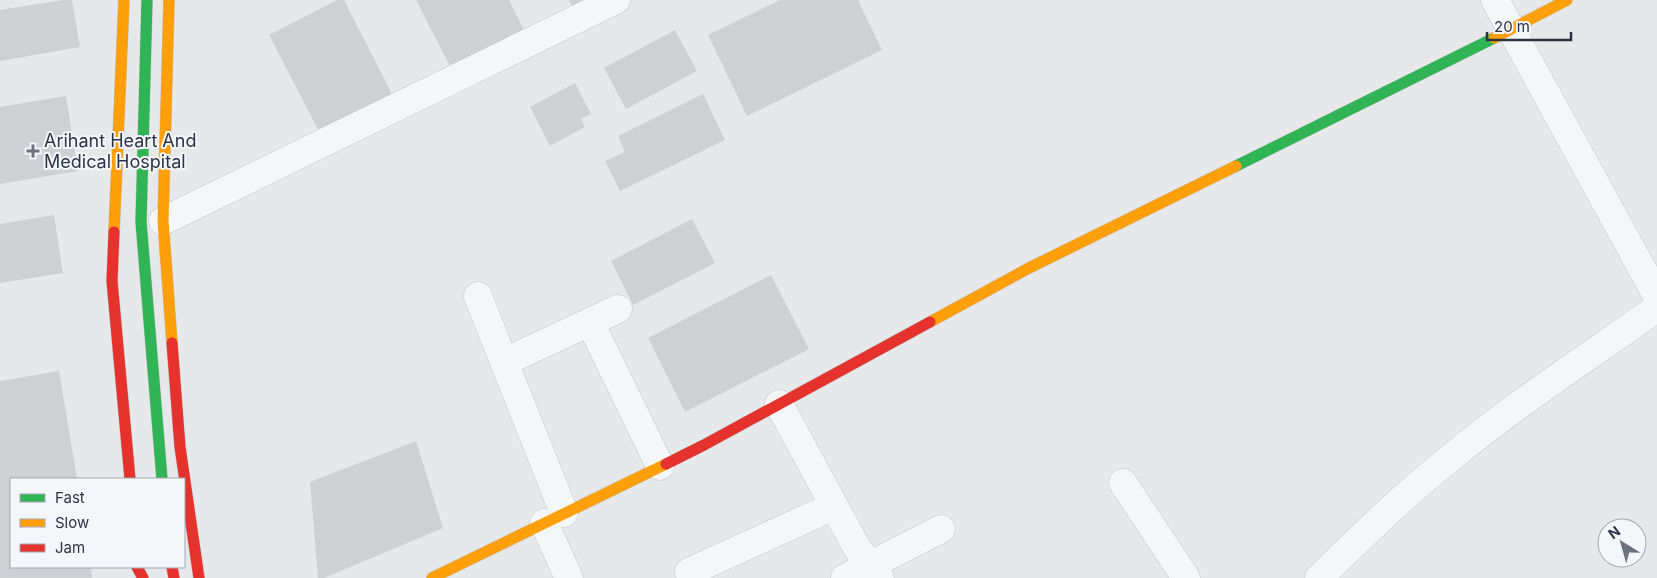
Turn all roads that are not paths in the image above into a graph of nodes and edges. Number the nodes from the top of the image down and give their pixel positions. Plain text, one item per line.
1 (124, 0) edge
2 (148, 0) edge
3 (169, 0) edge
4 (616, 0) edge
5 (1495, 0) edge
6 (1567, 0) edge
7 (1512, 29) junction
8 (163, 221) junction
9 (478, 296) dead end
10 (1657, 296) edge
11 (1657, 308) edge
12 (618, 309) dead end
13 (590, 322) junction
14 (504, 362) junction
15 (779, 404) junction
16 (660, 466) junction
17 (130, 478) edge
18 (162, 478) edge
19 (184, 478) edge
20 (185, 481) edge
21 (1122, 483) dead end
22 (834, 506) junction
23 (554, 518) junction
24 (941, 529) dead end
25 (875, 571) edge
26 (689, 572) dead end
27 (437, 577) edge
28 (199, 578) edge
29 (569, 578) edge
30 (845, 578) edge
31 (1186, 578) edge
32 (1320, 578) edge

1 - 17 main road
2 - 18 main road
3 - 8 main road
4 - 8 street
5 - 7 street
6 - 7 main road
7 - 10 street
7 - 15 main road
8 - 19 main road
9 - 14 street
11 - 32 street
12 - 13 street
13 - 14 street
13 - 16 street
14 - 23 street
15 - 16 main road
15 - 22 street
16 - 23 main road
20 - 28 main road
21 - 31 street
22 - 25 street
22 - 26 street
23 - 27 main road
23 - 29 street
24 - 25 street
25 - 30 street

